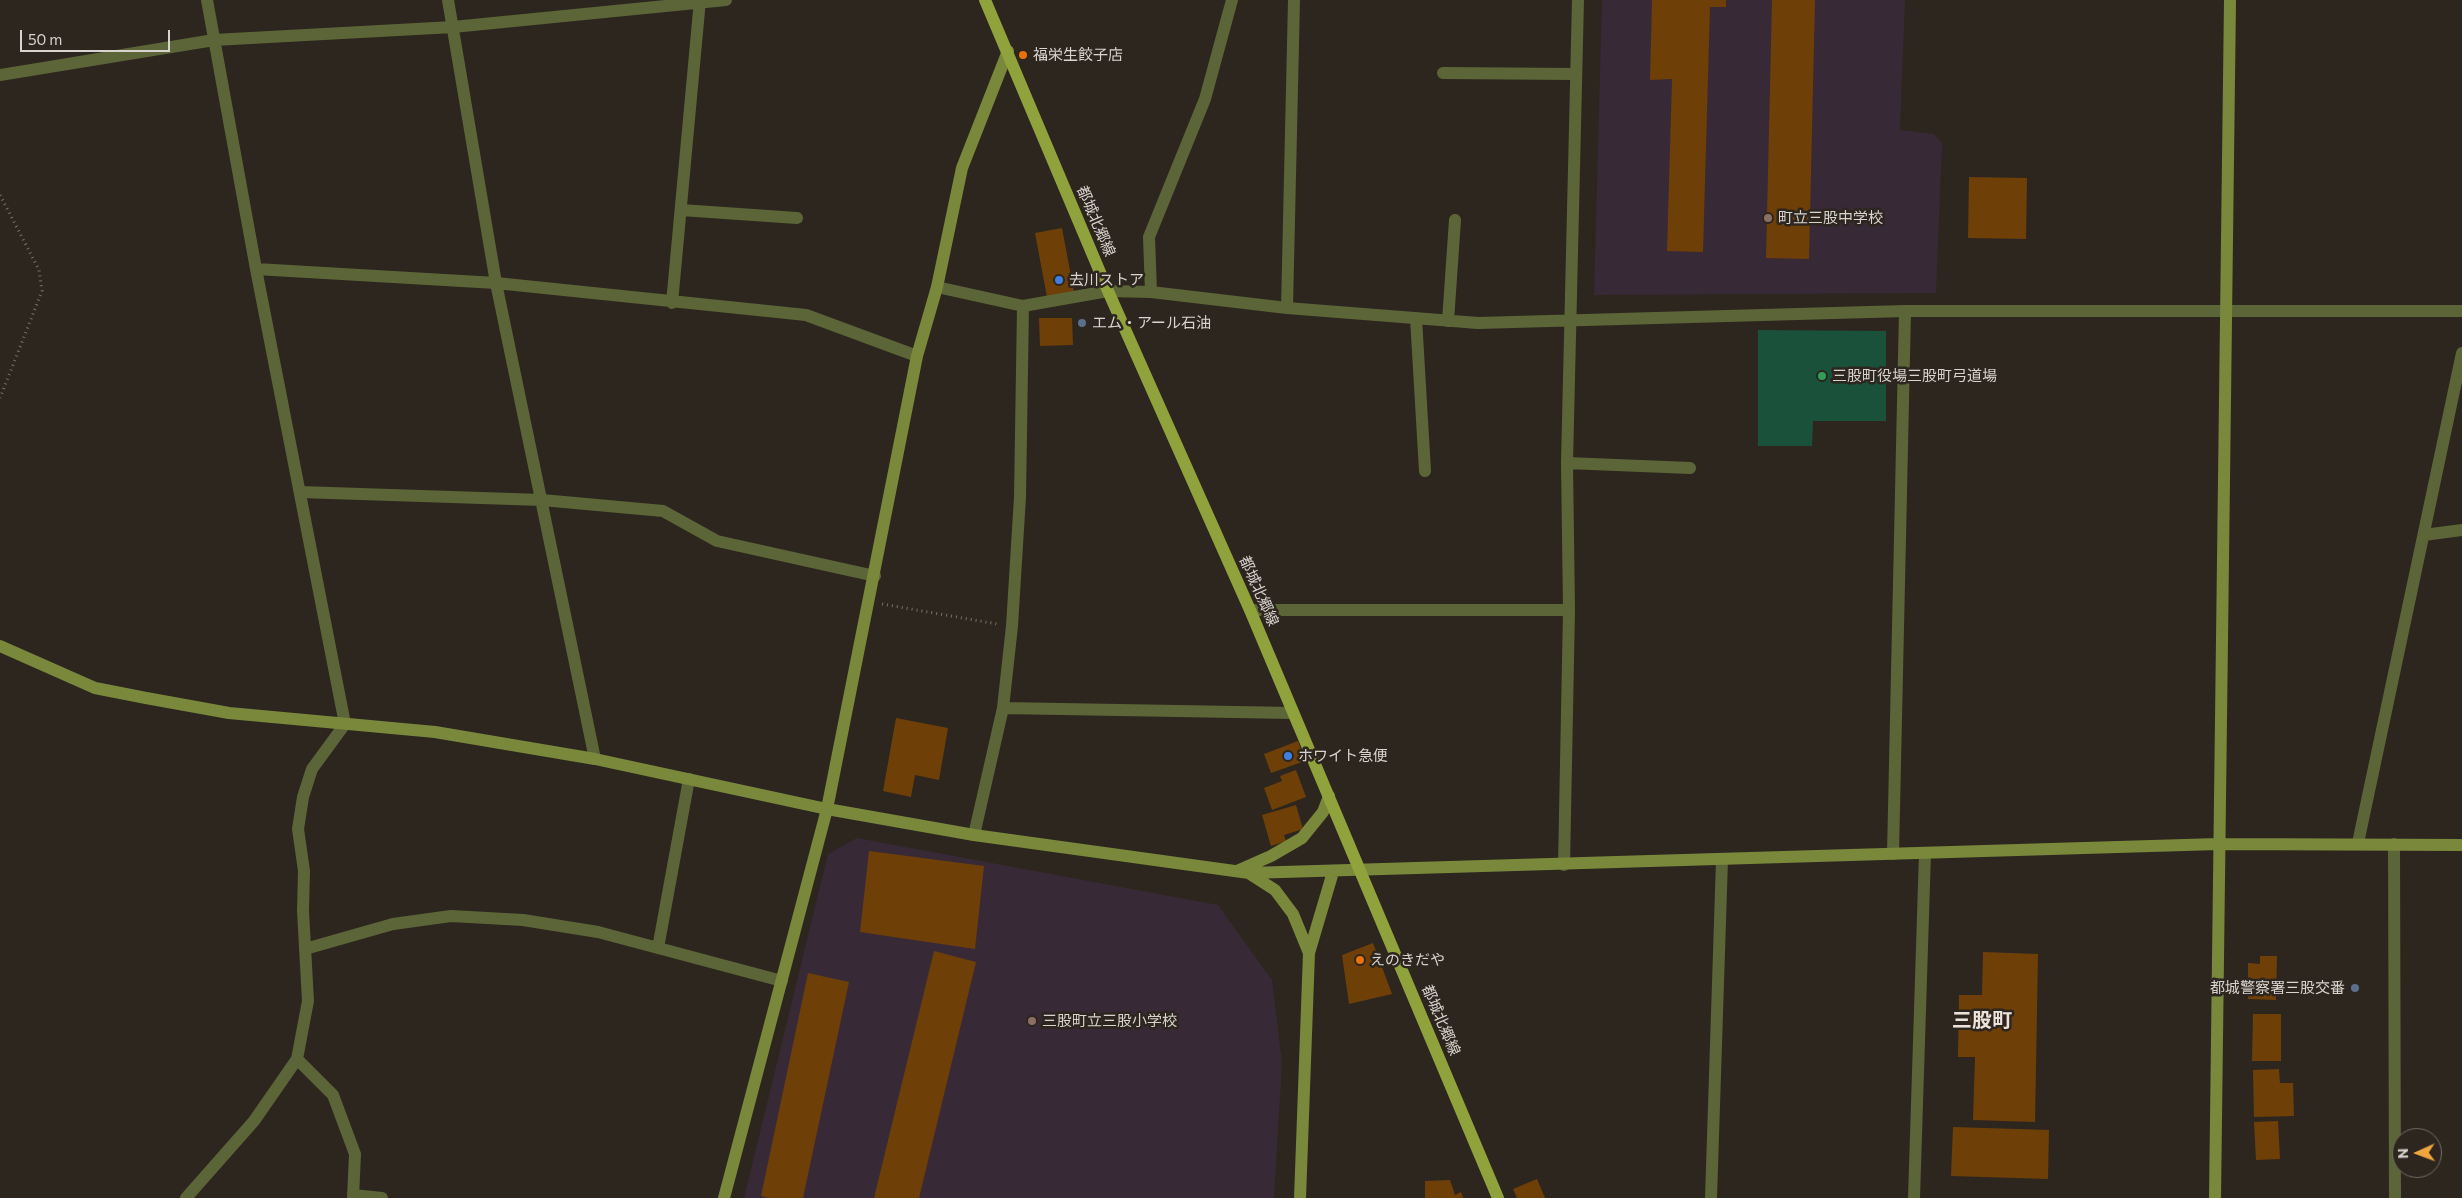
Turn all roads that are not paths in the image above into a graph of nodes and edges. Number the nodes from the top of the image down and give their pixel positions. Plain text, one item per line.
1 (207, 0) edge
2 (448, 0) edge
3 (726, 0) edge
4 (985, 0) edge
5 (1232, 0) edge
6 (1294, 0) edge
7 (1578, 0) edge
8 (2230, 0) edge
9 (701, 1) edge
10 (453, 27) junction
11 (214, 40) junction
12 (1008, 51) junction
13 (1443, 73) dead end
14 (1576, 74) junction
15 (0, 75) edge
16 (681, 210) junction
17 (797, 218) dead end
18 (1455, 220) dead end
19 (256, 269) junction
20 (496, 283) junction
21 (937, 287) junction
22 (1108, 291) junction
23 (1151, 292) junction
24 (672, 303) junction
25 (1023, 306) junction
26 (1287, 308) junction
27 (1905, 311) junction
28 (2462, 311) edge
29 (2226, 312) junction
30 (1416, 318) junction
31 (1570, 320) junction
32 (1448, 321) junction
33 (2462, 352) edge
34 (917, 356) junction
35 (1567, 463) junction
36 (1690, 468) dead end
37 (1425, 471) dead end
38 (300, 492) junction
39 (542, 500) junction
40 (2462, 530) edge
41 (2424, 535) junction
42 (875, 576) junction
43 (1250, 610) junction
44 (1568, 610) junction
45 (0, 646) edge
46 (1004, 708) junction
47 (1293, 713) junction
48 (345, 724) junction
49 (595, 759) junction
50 (689, 779) junction
51 (1329, 796) junction
52 (827, 809) junction
53 (974, 835) junction
54 (2358, 843) junction
55 (2218, 844) junction
56 (2394, 844) junction
57 (2462, 845) edge
58 (1925, 853) junction
59 (1893, 854) junction
60 (1722, 860) junction
61 (1564, 865) junction
62 (1235, 872) junction
63 (1333, 872) junction
64 (1362, 872) junction
65 (1249, 874) junction
66 (658, 948) junction
67 (305, 949) junction
68 (1309, 953) junction
69 (782, 981) junction
70 (297, 1059) junction
71 (353, 1196) edge
72 (186, 1198) edge
73 (382, 1198) edge
74 (724, 1198) edge
75 (1300, 1198) edge
76 (1498, 1198) edge
77 (1711, 1198) edge
78 (1914, 1198) edge
79 (2215, 1198) edge
80 (2395, 1198) edge

1 - 11 street
2 - 10 street
3 - 9 street
4 - 12 main road, 都城北郷線
5 - 23 street
6 - 26 street
7 - 14 street
8 - 29 street
9 - 10 street
9 - 16 street
10 - 11 street
10 - 20 street
11 - 15 street
11 - 19 street
12 - 21 street
12 - 22 main road, 都城北郷線
13 - 14 street
14 - 31 street
16 - 17 street
16 - 24 street
18 - 32 street
19 - 20 street
19 - 38 street
20 - 24 street
20 - 39 street
21 - 25 street
21 - 34 street
22 - 23 street
22 - 25 street
22 - 43 main road, 都城北郷線
23 - 26 street
24 - 34 street
25 - 46 street
26 - 30 street
27 - 29 street
27 - 31 street
27 - 59 street
28 - 29 street
29 - 55 street
30 - 32 street
30 - 37 street
31 - 32 street
31 - 35 street
33 - 41 street
34 - 42 street
35 - 36 street
35 - 44 street
38 - 39 street
38 - 48 street
39 - 42 street
39 - 49 street
40 - 41 street
41 - 54 street
42 - 52 street
43 - 44 street
43 - 47 main road, 都城北郷線
44 - 61 street
45 - 48 street
46 - 47 street
46 - 53 street
47 - 51 main road, 都城北郷線
48 - 49 street
48 - 67 street
49 - 50 street
50 - 52 street
50 - 66 street
51 - 62 street
51 - 64 main road, 都城北郷線
52 - 53 street
52 - 69 street
53 - 62 street
54 - 55 street
54 - 56 street
55 - 58 street
55 - 79 street
56 - 57 street
56 - 80 street
58 - 59 street
58 - 78 street
59 - 60 street
60 - 61 street
60 - 77 street
61 - 64 street
62 - 65 street
63 - 64 street
63 - 65 street
63 - 68 street
64 - 76 main road, 都城北郷線
65 - 68 street
66 - 67 street
66 - 69 street
67 - 70 street
68 - 75 street
69 - 74 street
70 - 71 street
70 - 72 street
71 - 73 street

